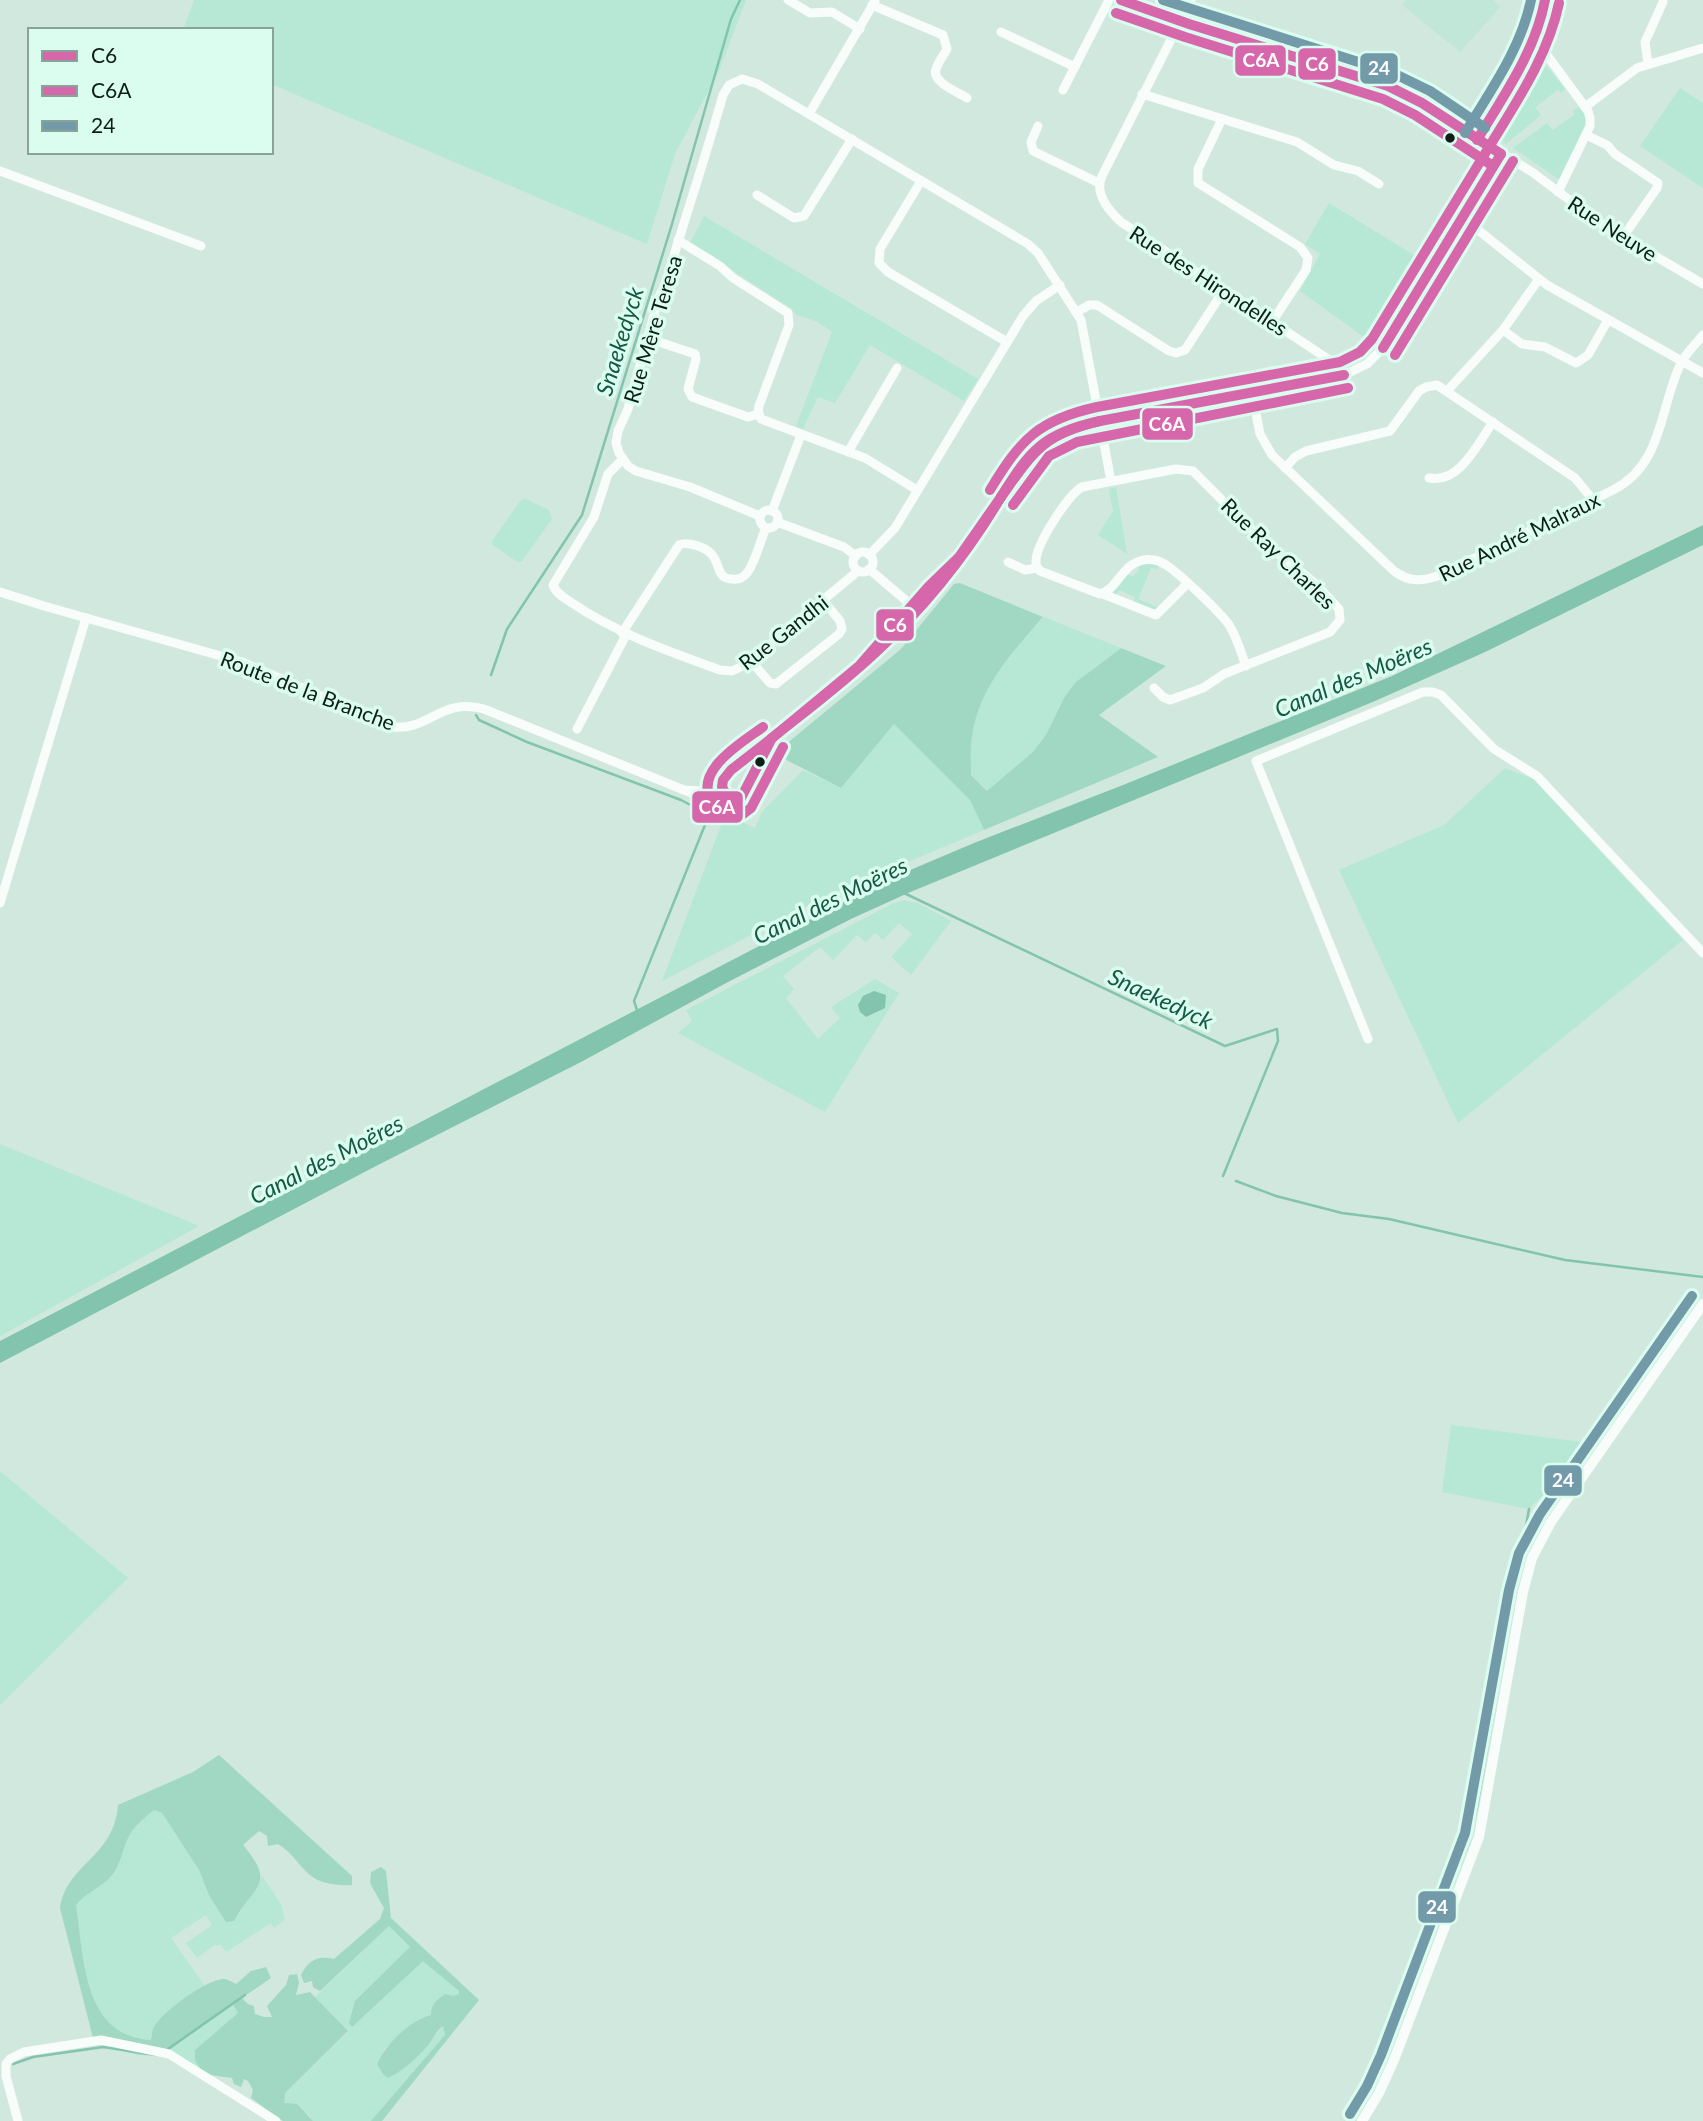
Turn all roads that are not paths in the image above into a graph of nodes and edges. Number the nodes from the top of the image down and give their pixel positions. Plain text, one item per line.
1 (788, 0) edge
2 (1109, 0) edge
3 (1121, 0) edge
4 (1191, 0) edge
5 (1545, 0) edge
6 (1663, 2) edge
7 (874, 3) edge
8 (1180, 21) junction
9 (860, 29) junction
10 (1001, 32) dead end
11 (1532, 42) junction
12 (1703, 48) edge
13 (1648, 64) junction
14 (1075, 67) junction
15 (1063, 90) dead end
16 (1142, 94) junction
17 (967, 98) dead end
18 (1584, 107) junction
19 (809, 114) junction
20 (1222, 119) junction
21 (1038, 126) dead end
22 (1586, 135) junction
23 (852, 139) junction
24 (1477, 139) junction
25 (1501, 154) junction
26 (0, 171) edge
27 (921, 181) junction
28 (1099, 183) junction
29 (1379, 184) dead end
30 (1558, 192) junction
31 (757, 195) dead end
32 (1463, 218) junction
33 (1623, 237) junction
34 (678, 240) junction
35 (201, 246) dead end
36 (1539, 279) junction
37 (1703, 284) edge
38 (1060, 285) junction
39 (1224, 290) junction
40 (1077, 312) junction
41 (1608, 320) junction
42 (1272, 322) junction
43 (1503, 330) junction
44 (1703, 335) edge
45 (647, 338) junction
46 (1007, 342) junction
47 (1682, 362) junction
48 (897, 368) dead end
49 (1703, 373) edge
50 (1343, 375) junction
51 (1447, 391) junction
52 (1252, 393) junction
53 (758, 414) junction
54 (1100, 421) junction
55 (1493, 422) junction
56 (801, 435) junction
57 (848, 452) junction
58 (623, 459) junction
59 (1285, 468) junction
60 (1429, 478) dead end
61 (1111, 481) junction
62 (917, 489) junction
63 (1593, 500) junction
64 (772, 511) junction
65 (760, 516) junction
66 (777, 522) junction
67 (765, 527) junction
68 (869, 555) junction
69 (856, 556) junction
70 (1008, 562) dead end
71 (1037, 568) junction
72 (869, 569) junction
73 (858, 571) junction
74 (1187, 584) junction
75 (0, 592) edge
76 (1103, 594) junction
77 (823, 600) junction
78 (915, 608) junction
79 (86, 618) junction
80 (624, 634) junction
81 (751, 661) junction
82 (1246, 666) junction
83 (1154, 688) dead end
84 (577, 729) dead end
85 (772, 738) junction
86 (724, 778) junction
87 (683, 790) junction
88 (736, 802) junction
89 (0, 903) edge
90 (1703, 953) edge
91 (1368, 1039) dead end
92 (1703, 1304) edge
93 (18, 2121) edge
94 (276, 2121) edge
95 (1362, 2121) edge

1 - 9 street
2 - 14 street
3 - 8 street, Rue Neuve
4 - 8 street
5 - 11 street
6 - 13 street
7 - 9 street
7 - 17 street
8 - 16 street
8 - 24 street, Rue Neuve
9 - 19 street
10 - 14 street
11 - 18 street
11 - 24 street
12 - 13 street
13 - 18 street
14 - 15 street
16 - 20 street
16 - 28 street
18 - 22 street
19 - 23 street
19 - 34 street, Rue Mère Teresa
20 - 29 street
20 - 42 street
21 - 28 street
22 - 30 street
22 - 33 street
23 - 27 street
23 - 31 street
24 - 25 street, Rue Neuve
25 - 30 street, Rue Neuve
25 - 32 street
26 - 35 street
27 - 38 street
27 - 46 street
28 - 39 street, Rue des Hirondelles
30 - 33 street, Rue Neuve
32 - 36 street
32 - 50 street
33 - 37 street, Rue Neuve
34 - 45 street, Rue Mère Teresa
34 - 53 street
36 - 41 street
36 - 43 street
38 - 40 street
38 - 46 street
39 - 40 street
39 - 42 street, Rue des Hirondelles
40 - 54 street
41 - 43 street
41 - 47 street
42 - 50 street, Rue des Hirondelles
43 - 51 street
44 - 47 street, Rue André Malraux
45 - 53 street
45 - 58 street, Rue Mère Teresa
46 - 62 street
47 - 49 street
47 - 63 street, Rue André Malraux
48 - 57 street
50 - 52 street
51 - 55 street
51 - 59 street
52 - 54 street
52 - 59 street, Rue André Malraux
53 - 56 street
54 - 61 street
54 - 78 street
55 - 60 street
55 - 63 street
56 - 57 street
56 - 64 street
57 - 62 street
58 - 65 street
58 - 80 street
59 - 63 street, Rue André Malraux
61 - 71 street, Rue Ray Charles
61 - 82 street, Rue Ray Charles
62 - 68 street
64 - 65 street
64 - 66 street
65 - 67 street
66 - 67 street
66 - 69 street
67 - 80 street
68 - 69 street
68 - 72 street
69 - 73 street
70 - 71 street
71 - 76 street
72 - 73 street
72 - 78 street
73 - 77 street, Rue Gandhi
74 - 76 street
74 - 76 street
74 - 82 street
75 - 79 street, Route de la Branche
77 - 81 street, Rue Gandhi
77 - 81 street
78 - 85 street
79 - 87 street, Route de la Branche
79 - 89 street
80 - 81 street, Rue Gandhi
80 - 84 street
82 - 83 street, Rue Ray Charles
85 - 86 street
85 - 88 street
86 - 87 street
86 - 88 street
87 - 88 street, Route de la Branche
90 - 91 street
92 - 95 main road
93 - 94 street

